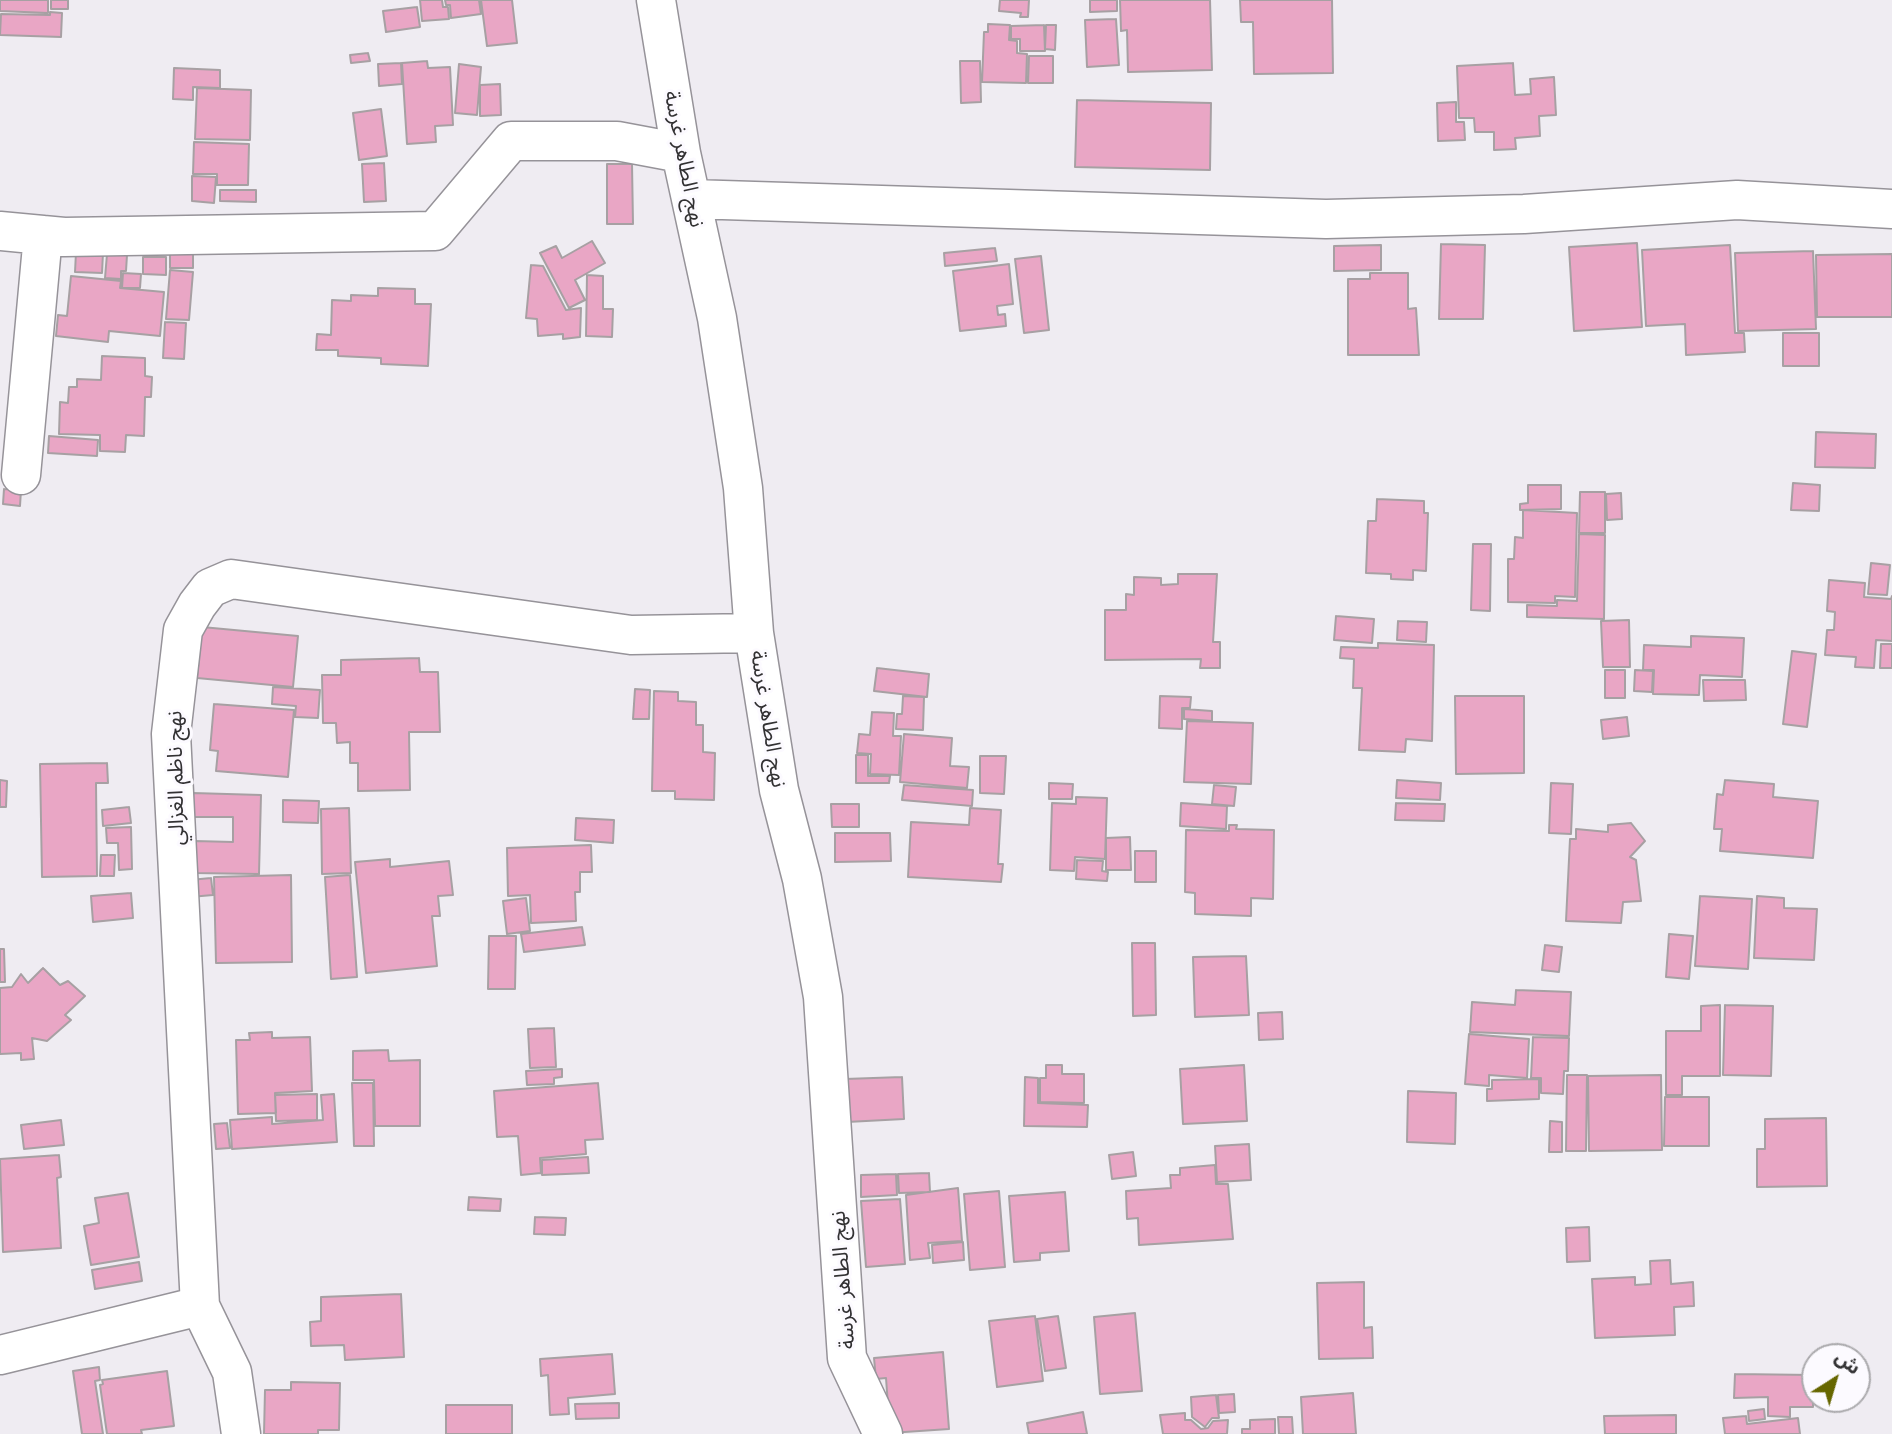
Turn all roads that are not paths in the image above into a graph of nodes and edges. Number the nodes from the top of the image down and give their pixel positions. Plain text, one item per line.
1 (656, 0) edge
2 (681, 153) junction
3 (691, 199) junction
4 (1892, 209) edge
5 (0, 231) edge
6 (43, 235) junction
7 (21, 475) dead end
8 (754, 633) junction
9 (200, 1306) junction
10 (0, 1355) edge
11 (241, 1434) edge
12 (883, 1434) edge

1 - 2 street, نهج الطاهر غرسة
2 - 3 street, نهج الطاهر غرسة
2 - 6 street
3 - 4 street
3 - 8 street, نهج الطاهر غرسة
5 - 6 street
6 - 7 street
8 - 9 street, نهج ناظم الغزالي
8 - 12 street, نهج الطاهر غرسة
9 - 10 street
9 - 11 street, نهج ناظم الغزالي

